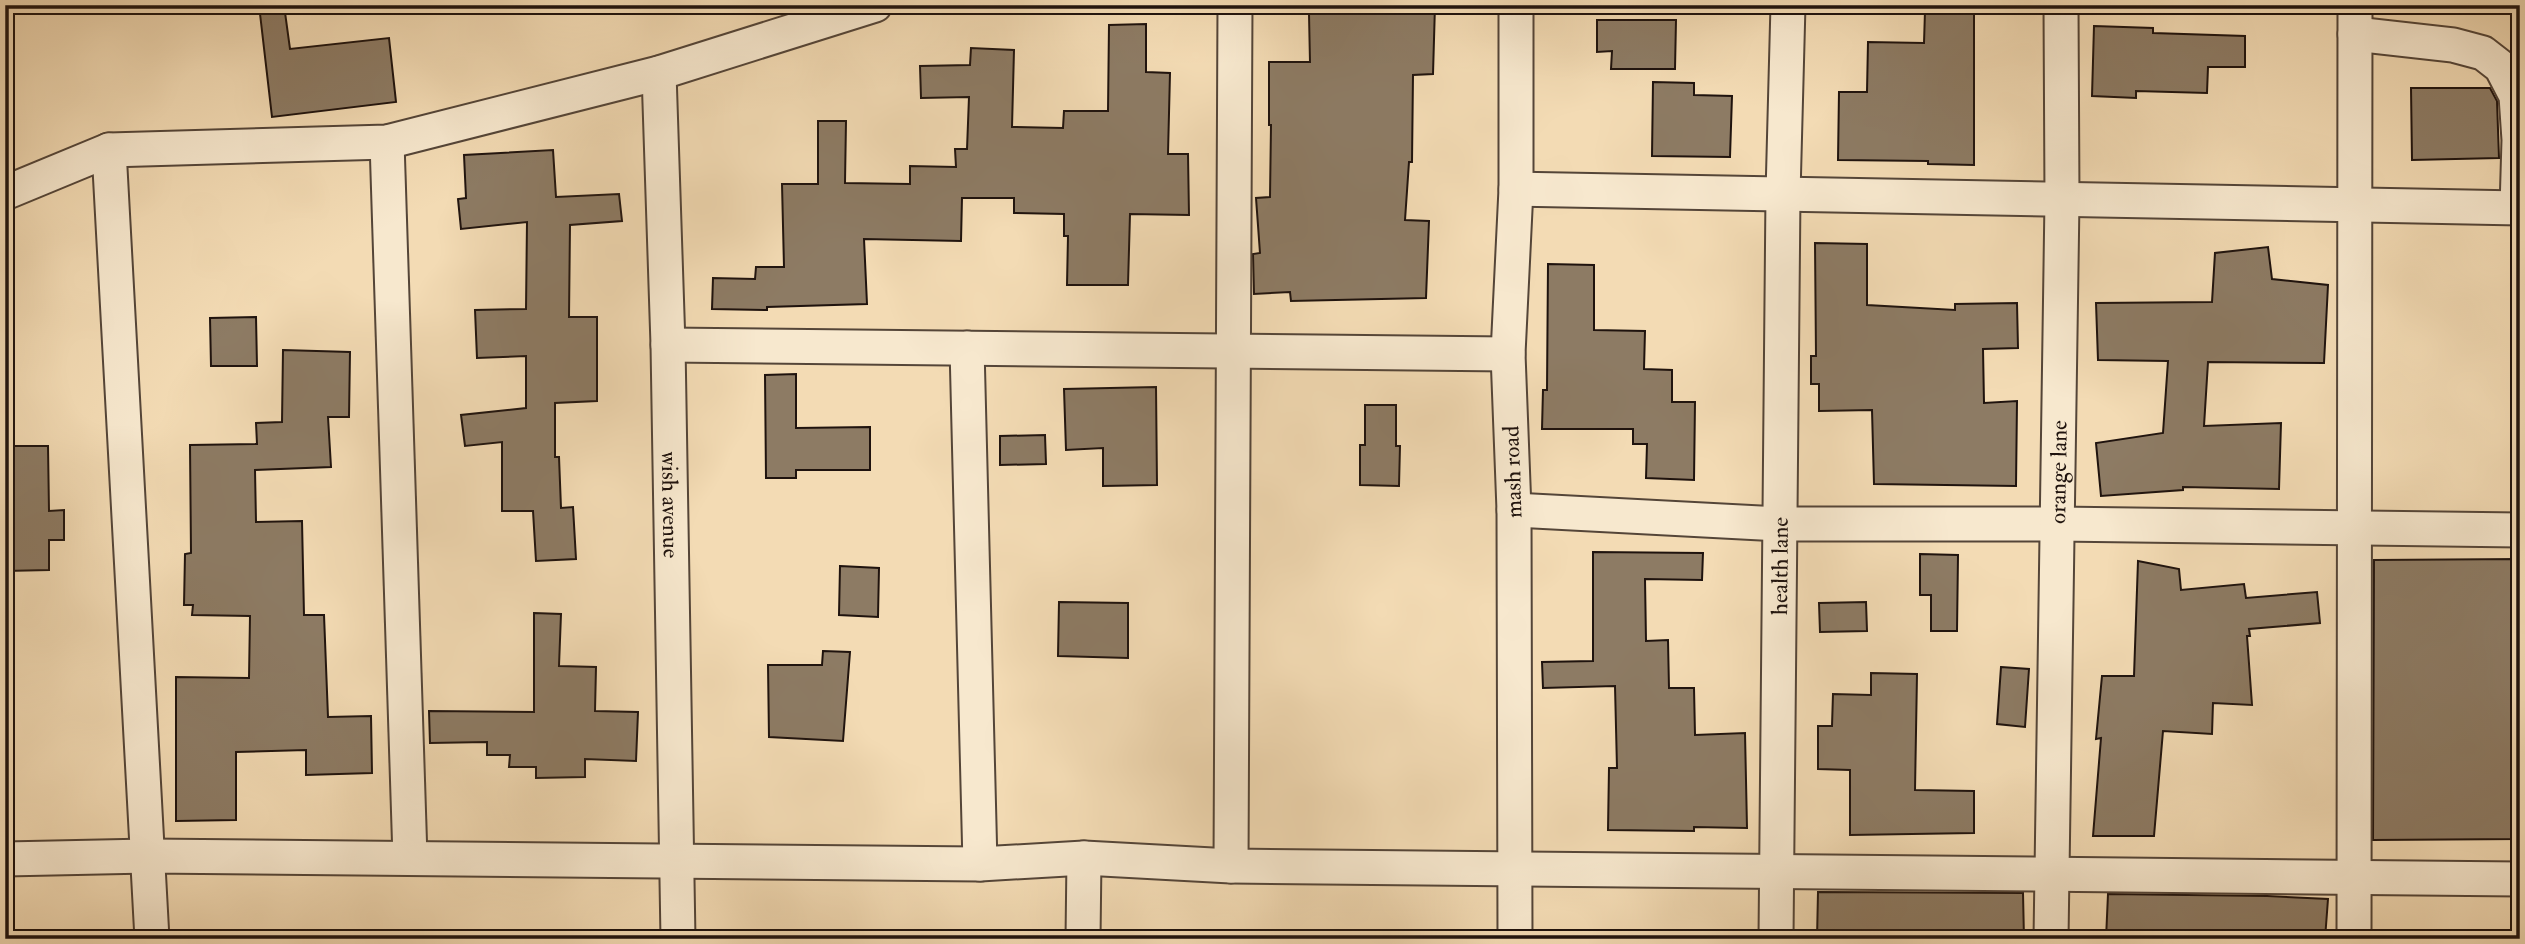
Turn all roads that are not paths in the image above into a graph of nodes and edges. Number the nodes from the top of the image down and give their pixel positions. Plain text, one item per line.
1 (876, 5) edge
2 (1235, 5) edge
3 (1517, 5) edge
4 (1788, 5) edge
5 (2061, 5) edge
6 (2356, 20) edge
7 (659, 73) junction
8 (387, 142) junction
9 (109, 150) junction
10 (1516, 189) junction
11 (5, 193) edge
12 (1783, 194) junction
13 (2062, 200) junction
14 (2356, 205) junction
15 (2518, 208) edge
16 (668, 345) junction
17 (967, 348) junction
18 (1234, 351) junction
19 (1508, 354) junction
20 (1514, 510) junction
21 (1780, 524) junction
22 (2057, 524) junction
23 (2355, 529) junction
24 (2520, 530) edge
25 (148, 856) junction
26 (410, 858) junction
27 (1084, 858) junction
28 (5, 859) edge
29 (675, 861) junction
30 (980, 864) junction
31 (1231, 866) junction
32 (1516, 869) junction
33 (1776, 872) junction
34 (2050, 875) junction
35 (2355, 878) junction
36 (2520, 879) edge
37 (152, 939) edge
38 (678, 939) edge
39 (1083, 939) edge
40 (1515, 939) edge
41 (1776, 939) edge
42 (2051, 939) edge
43 (2354, 939) edge

1 - 7 street
2 - 18 street
3 - 10 street, mash road
4 - 12 street, health lane
5 - 13 street, orange lane
6 - 14 street
6 - 15 street
7 - 8 street
7 - 16 street, wish avenue
8 - 9 street
8 - 26 street
9 - 11 street
9 - 25 street
10 - 12 street
10 - 19 street, mash road
12 - 13 street
12 - 21 street, health lane
13 - 14 street
13 - 22 street, orange lane
14 - 15 street
14 - 23 street
16 - 17 street
16 - 29 street, wish avenue
17 - 18 street
17 - 30 street
18 - 19 street
18 - 31 street
19 - 20 street, mash road
20 - 21 street
20 - 32 street, mash road
21 - 22 street
21 - 33 street, health lane
22 - 23 street
22 - 34 street, orange lane
23 - 24 street
23 - 35 street
25 - 26 street
25 - 28 street
25 - 37 street
26 - 29 street
27 - 30 street
27 - 31 street
27 - 39 street
29 - 30 street
29 - 38 street, wish avenue
31 - 32 street
32 - 33 street
32 - 40 street, mash road
33 - 34 street
33 - 41 street, health lane
34 - 35 street
34 - 42 street, orange lane
35 - 36 street
35 - 43 street

